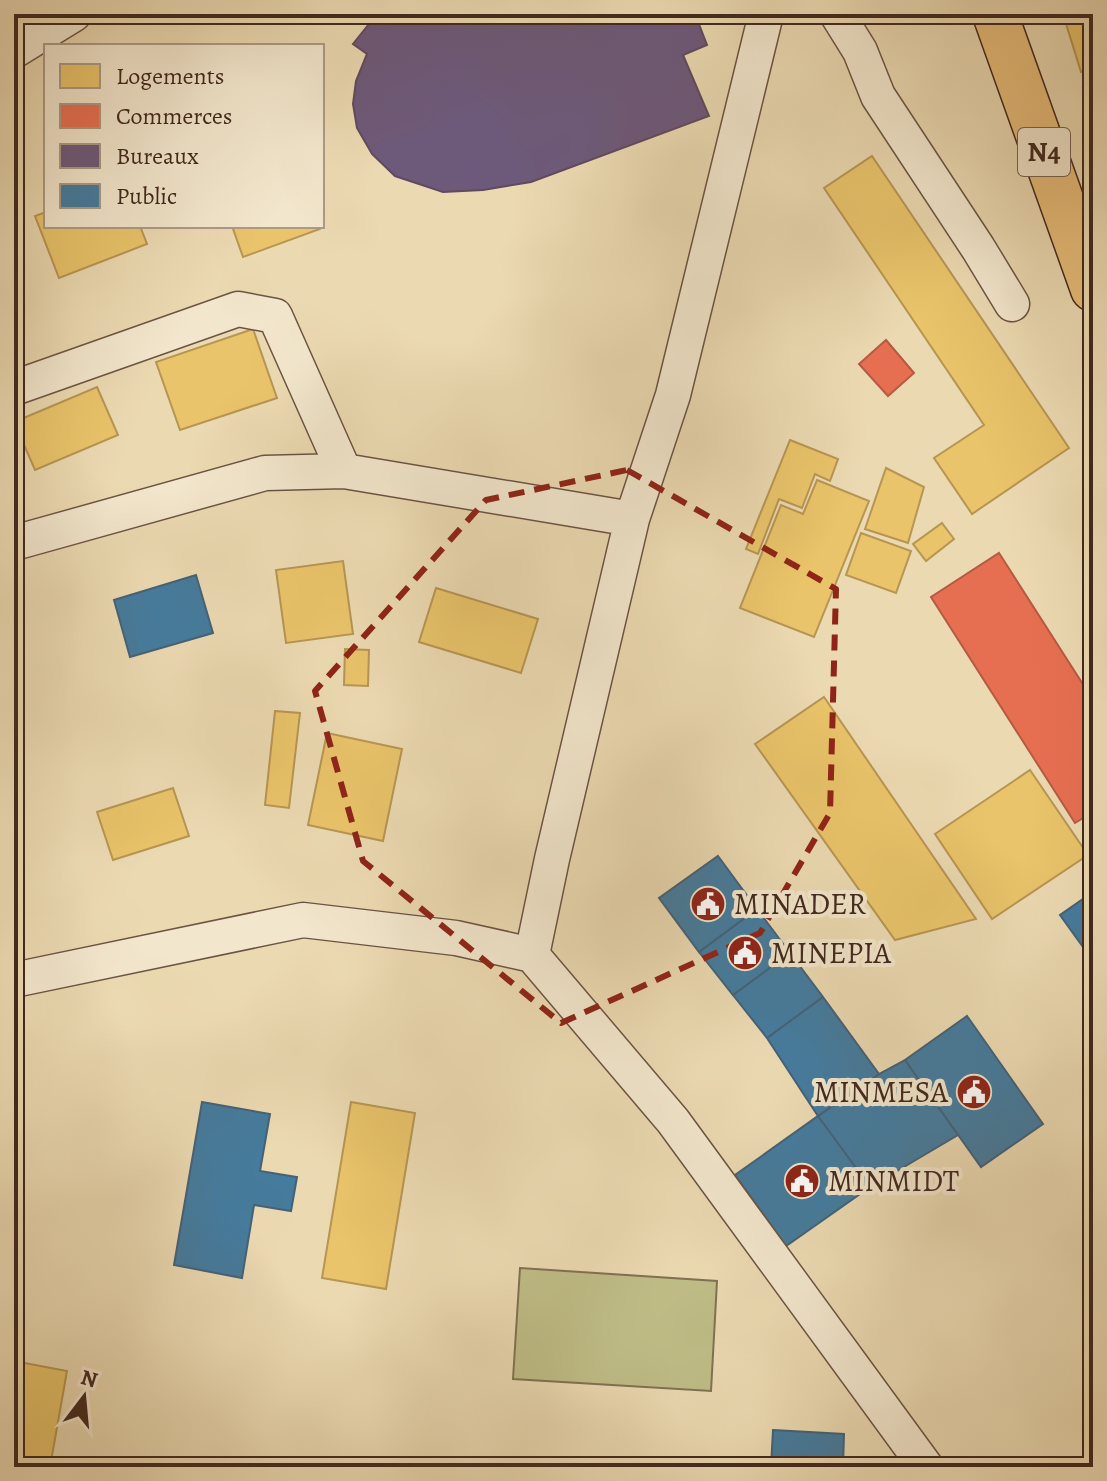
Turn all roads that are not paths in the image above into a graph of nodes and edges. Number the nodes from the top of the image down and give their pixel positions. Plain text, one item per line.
1 (74, 14) edge
2 (766, 14) edge
3 (837, 14) edge
4 (995, 14) edge
5 (14, 51) edge
6 (1093, 289) edge
7 (1012, 304) dead end
8 (14, 388) edge
9 (344, 471) junction
10 (632, 519) junction
11 (14, 543) edge
12 (532, 955) junction
13 (14, 980) edge
14 (926, 1467) edge

1 - 5 street
2 - 10 street
3 - 7 street
4 - 6 highway, N4
8 - 9 street
9 - 10 street
9 - 11 street
10 - 12 street
12 - 13 street
12 - 14 street

